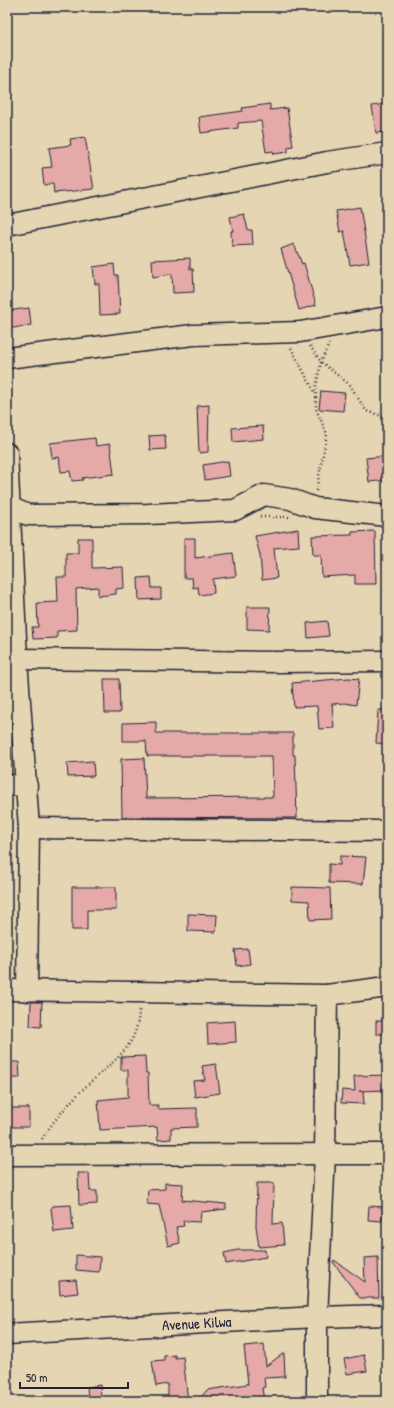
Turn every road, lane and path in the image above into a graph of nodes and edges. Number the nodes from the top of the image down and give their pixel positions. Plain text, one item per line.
1 (387, 153) edge
2 (7, 225) edge
3 (387, 316) edge
4 (343, 324) junction
5 (288, 332) junction
6 (7, 358) edge
7 (321, 362) junction
8 (316, 396) junction
9 (383, 416) dead end
10 (7, 453) edge
11 (9, 506) edge
12 (315, 508) junction
13 (387, 516) edge
14 (12, 638) edge
15 (17, 659) junction
16 (387, 661) edge
17 (7, 785) edge
18 (27, 786) junction
19 (29, 828) junction
20 (387, 831) edge
21 (387, 987) edge
22 (7, 990) edge
23 (27, 991) junction
24 (139, 993) junction
25 (327, 995) junction
26 (42, 1154) junction
27 (387, 1154) edge
28 (7, 1155) edge
29 (325, 1155) junction
30 (387, 1315) edge
31 (317, 1317) junction
32 (7, 1334) edge
33 (317, 1401) edge

1 - 2 street
3 - 4 street
4 - 5 street
4 - 7 path
5 - 6 street
5 - 7 path
5 - 8 path
7 - 8 path
7 - 9 path
8 - 12 path
10 - 11 street
11 - 12 street
11 - 14 street
12 - 13 street
14 - 15 street
15 - 16 street
15 - 18 street
17 - 18 street
18 - 19 street
19 - 20 street
19 - 23 street
21 - 25 street
22 - 23 street
23 - 24 street
24 - 25 street
24 - 26 path
25 - 29 street
26 - 28 street
26 - 29 street
27 - 29 street
29 - 31 street
30 - 31 street, Avenue Kilwa
31 - 32 street, Avenue Kilwa
31 - 33 street

